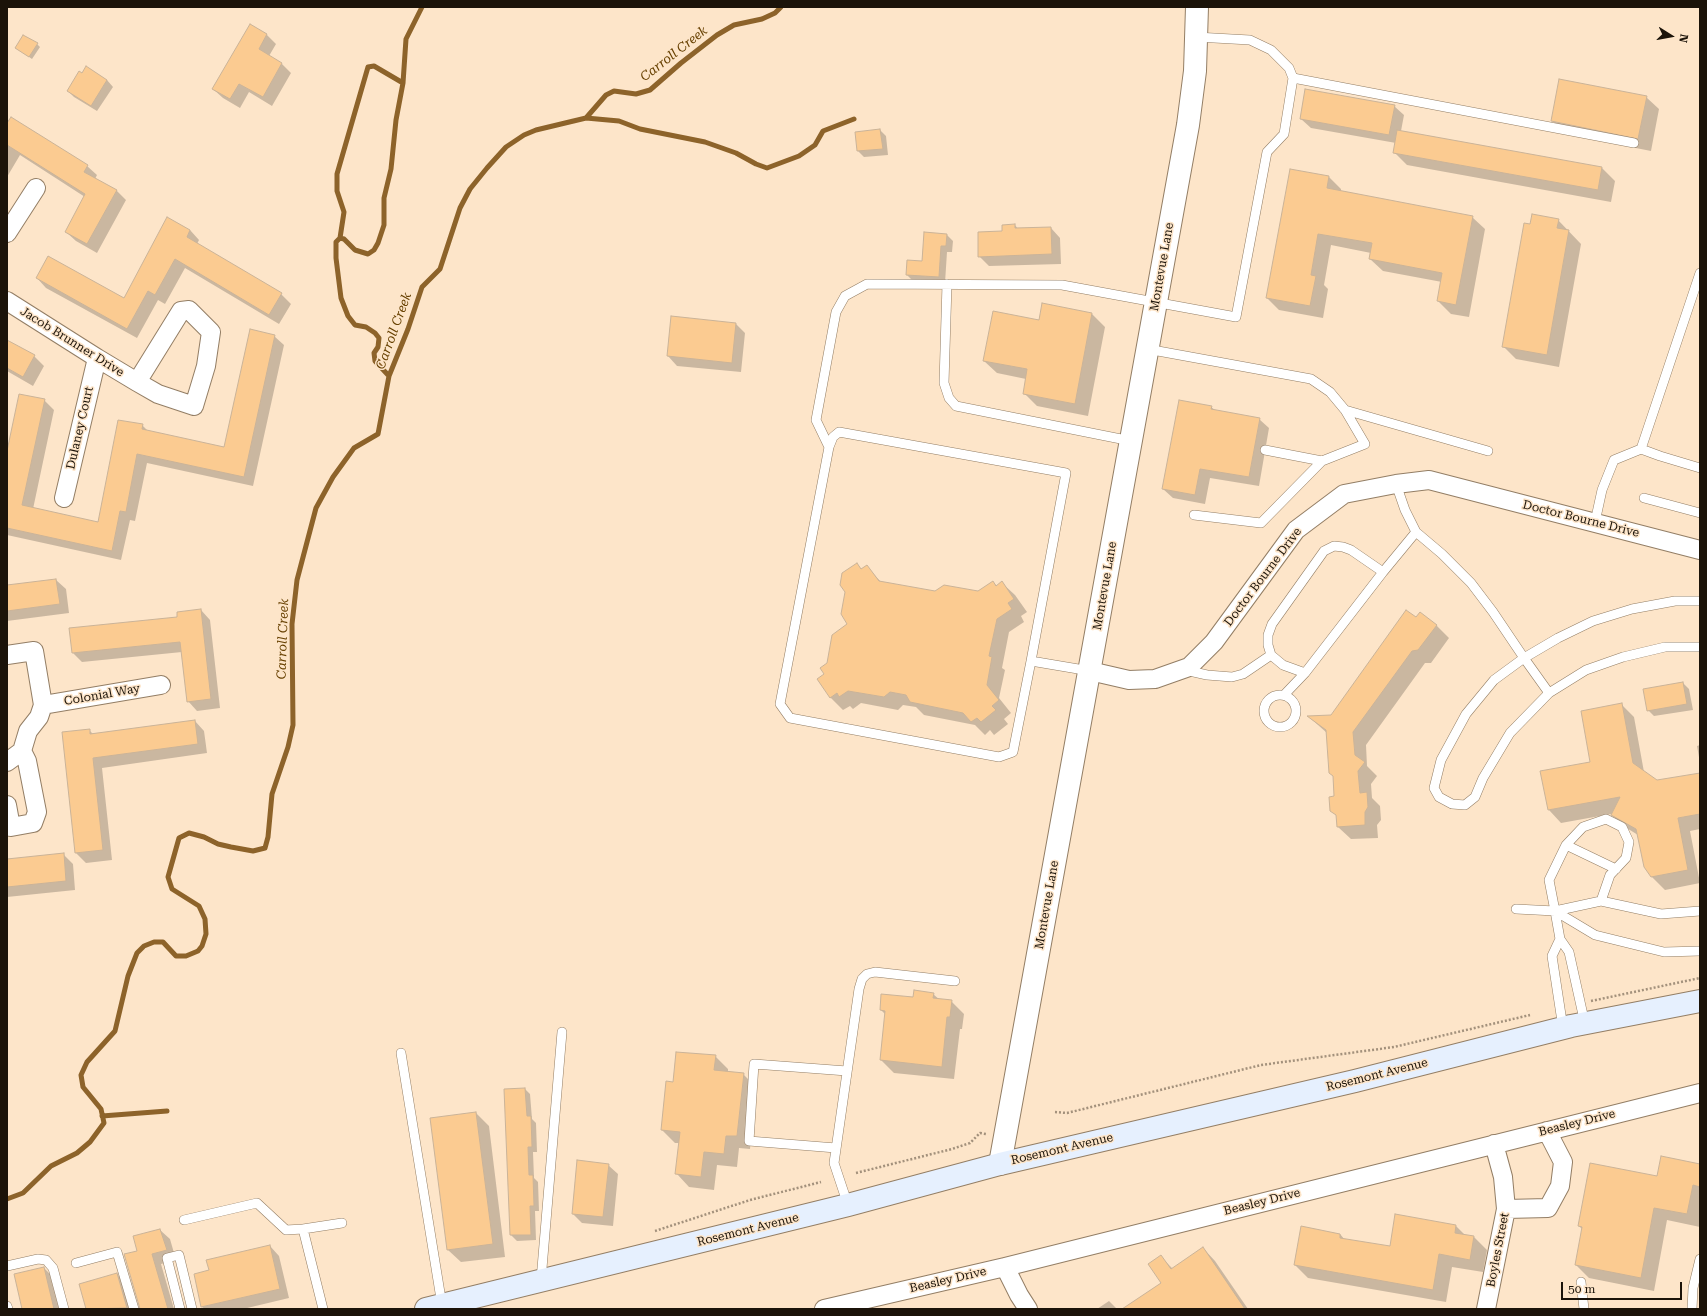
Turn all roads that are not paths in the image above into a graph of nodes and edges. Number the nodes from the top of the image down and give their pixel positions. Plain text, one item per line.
1 (1197, 7) edge
2 (1196, 37) junction
3 (1293, 78) junction
4 (1634, 143) dead end
5 (36, 188) dead end
6 (7, 233) edge
7 (1700, 274) edge
8 (947, 284) junction
9 (7, 301) edge
10 (1156, 301) junction
11 (1147, 349) junction
12 (97, 358) junction
13 (137, 382) junction
14 (1345, 410) junction
15 (1131, 441) junction
16 (829, 447) junction
17 (1641, 449) junction
18 (1265, 450) dead end
19 (1488, 451) dead end
20 (1322, 462) junction
21 (1700, 468) edge
22 (1396, 484) junction
23 (64, 498) dead end
24 (1644, 498) dead end
25 (1700, 513) edge
26 (1194, 515) dead end
27 (1595, 522) junction
28 (1416, 532) junction
29 (1700, 550) edge
30 (1383, 572) junction
31 (1700, 601) edge
32 (1700, 648) edge
33 (7, 655) edge
34 (1271, 655) junction
35 (1524, 658) junction
36 (1031, 661) junction
37 (1182, 669) junction
38 (1090, 671) junction
39 (1305, 673) junction
40 (161, 685) dead end
41 (1549, 693) junction
42 (1284, 695) dead end
43 (42, 705) junction
44 (22, 751) junction
45 (7, 762) edge
46 (7, 805) edge
47 (1566, 844) junction
48 (1616, 869) junction
49 (1601, 901) junction
50 (1516, 909) dead end
51 (1555, 911) junction
52 (1700, 911) edge
53 (1560, 939) junction
54 (1700, 951) edge
55 (955, 981) dead end
56 (1700, 1001) edge
57 (1585, 1024) junction
58 (1563, 1028) junction
59 (562, 1032) dead end
60 (402, 1053) dead end
61 (847, 1071) junction
62 (1700, 1093) edge
63 (1547, 1131) junction
64 (1494, 1144) junction
65 (836, 1148) junction
66 (1000, 1164) junction
67 (848, 1205) junction
68 (1506, 1209) junction
69 (184, 1220) dead end
70 (342, 1223) dead end
71 (303, 1229) junction
72 (1700, 1259) edge
73 (76, 1263) dead end
74 (7, 1266) edge
75 (1005, 1267) junction
76 (541, 1281) junction
77 (1581, 1282) dead end
78 (7, 1306) edge
79 (434, 1307) edge
80 (8, 1309) edge
81 (64, 1309) edge
82 (134, 1309) edge
83 (180, 1309) edge
84 (192, 1309) edge
85 (323, 1309) edge
86 (824, 1309) edge
87 (1028, 1309) edge
88 (1486, 1309) edge
89 (1584, 1309) edge
90 (1692, 1309) edge

1 - 2 street, Montevue Lane
2 - 3 lane
2 - 10 street, Montevue Lane
3 - 4 lane
3 - 10 lane
5 - 6 street
7 - 17 lane
8 - 10 lane
8 - 15 lane
8 - 16 lane
9 - 12 street, Jacob Brunner Drive
10 - 11 street, Montevue Lane
11 - 14 lane
11 - 15 street, Montevue Lane
12 - 13 street, Jacob Brunner Drive
12 - 23 street, Dulaney Court
13 - 13 street, Jacob Brunner Drive
14 - 19 lane
14 - 20 lane
15 - 38 street, Montevue Lane
16 - 36 lane
16 - 36 lane
17 - 21 lane
17 - 27 lane
18 - 20 lane
20 - 26 lane
22 - 27 street, Doctor Bourne Drive
22 - 28 lane
22 - 37 street, Doctor Bourne Drive
24 - 25 lane
27 - 29 street, Doctor Bourne Drive
28 - 30 lane
28 - 35 lane
30 - 34 lane
30 - 39 lane
31 - 35 lane
32 - 41 lane
33 - 43 street
34 - 37 lane
34 - 39 lane
35 - 41 lane
35 - 41 lane
36 - 38 lane
37 - 38 street, Doctor Bourne Drive
38 - 66 street, Montevue Lane
39 - 42 lane
40 - 43 street, Colonial Way
43 - 44 street
44 - 45 street
44 - 46 street
47 - 48 lane
47 - 48 lane
47 - 51 lane
48 - 49 lane
49 - 51 lane
49 - 52 lane
50 - 51 lane
51 - 53 lane
51 - 54 lane
53 - 57 lane
53 - 58 lane
55 - 61 lane
56 - 57 main road, Rosemont Avenue
57 - 58 main road, Rosemont Avenue
58 - 66 main road, Rosemont Avenue
59 - 76 lane
60 - 79 lane
61 - 65 lane
61 - 65 lane
62 - 63 street, Beasley Drive
63 - 64 street, Beasley Drive
63 - 68 street
64 - 68 street, Boyles Street
64 - 75 street, Beasley Drive
65 - 67 lane
66 - 67 main road, Rosemont Avenue
67 - 76 main road, Rosemont Avenue
68 - 88 street, Boyles Street
69 - 71 lane
70 - 71 lane
71 - 85 lane
72 - 90 lane
73 - 82 lane
74 - 81 lane
75 - 86 street, Beasley Drive
75 - 87 street
76 - 79 main road, Rosemont Avenue
77 - 89 lane
78 - 80 lane
83 - 84 lane

